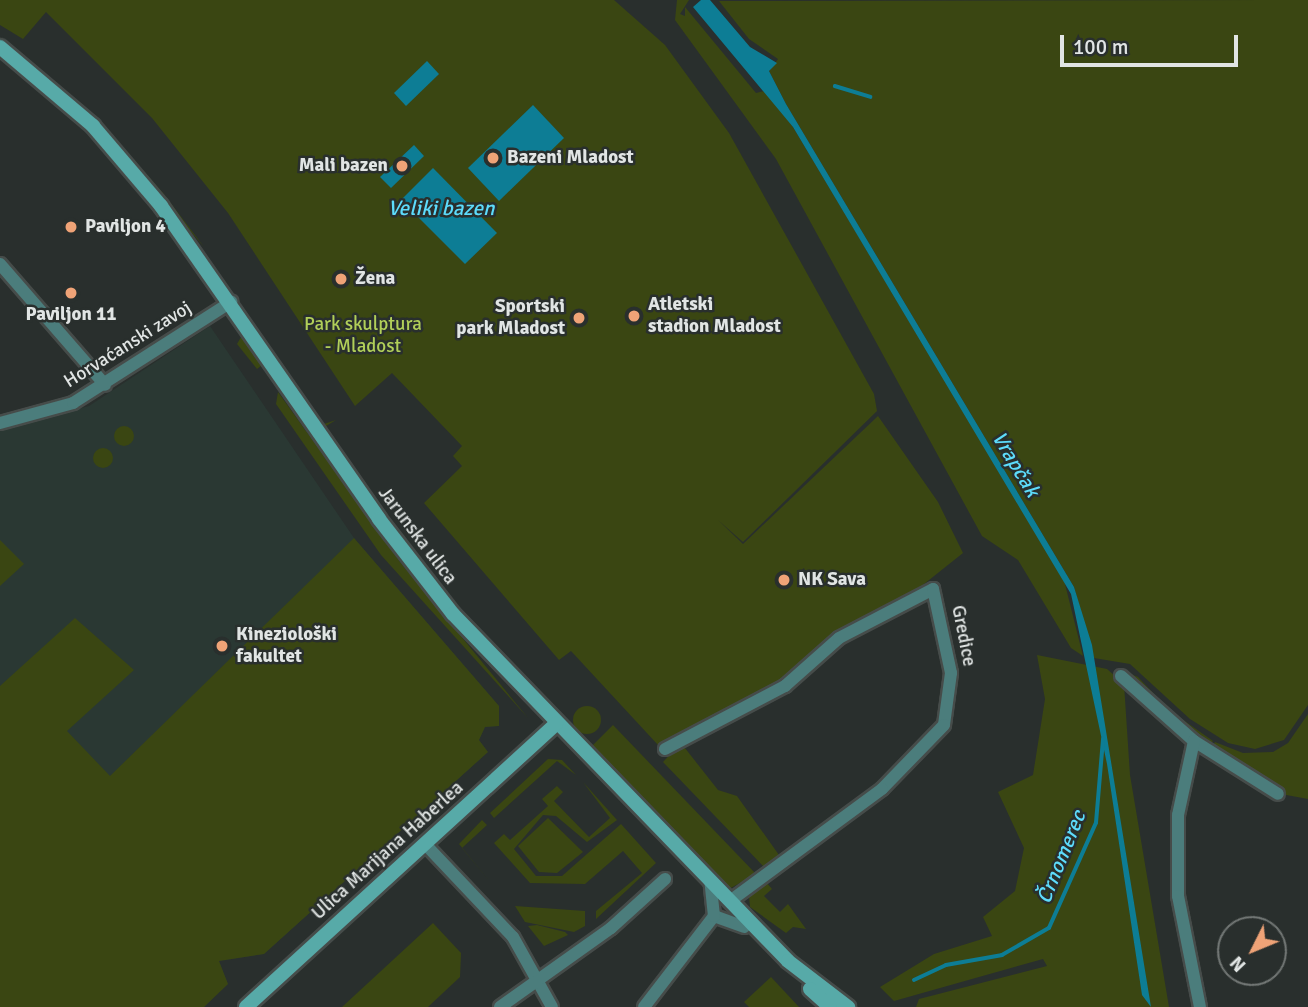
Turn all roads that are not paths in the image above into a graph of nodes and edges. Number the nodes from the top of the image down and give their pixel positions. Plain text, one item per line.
1 (0, 47) edge
2 (0, 55) edge
3 (14, 62) junction
4 (0, 264) edge
5 (231, 302) junction
6 (105, 385) junction
7 (0, 423) edge
8 (1121, 676) dead end
9 (556, 724) junction
10 (1194, 741) junction
11 (665, 749) dead end
12 (1278, 794) dead end
13 (425, 844) junction
14 (665, 879) dead end
15 (710, 880) junction
16 (730, 901) junction
17 (714, 916) junction
18 (744, 927) junction
19 (537, 976) junction
20 (246, 1007) edge
21 (500, 1007) edge
22 (552, 1007) edge
23 (644, 1007) edge
24 (830, 1007) edge
25 (848, 1007) edge
26 (1200, 1007) edge

1 - 3 street, Jarunska ulica
2 - 3 street, Jarunska ulica
3 - 5 street, Jarunska ulica
4 - 6 street
5 - 6 street, Horvaćanski zavoj
5 - 9 street, Jarunska ulica
6 - 7 street, Horvaćanski zavoj
8 - 10 street
9 - 13 street, Ulica Marijana Haberlea
9 - 15 street, Jarunska ulica
10 - 12 street
10 - 26 street
11 - 16 street, Gredice
13 - 19 street
13 - 20 street, Ulica Marijana Haberlea
14 - 19 street
15 - 16 street, Jarunska ulica
15 - 17 street
16 - 18 street, Jarunska ulica
16 - 25 street, Jarunska ulica
17 - 18 street
17 - 23 street
18 - 24 street, Jarunska ulica
19 - 21 street
19 - 22 street

